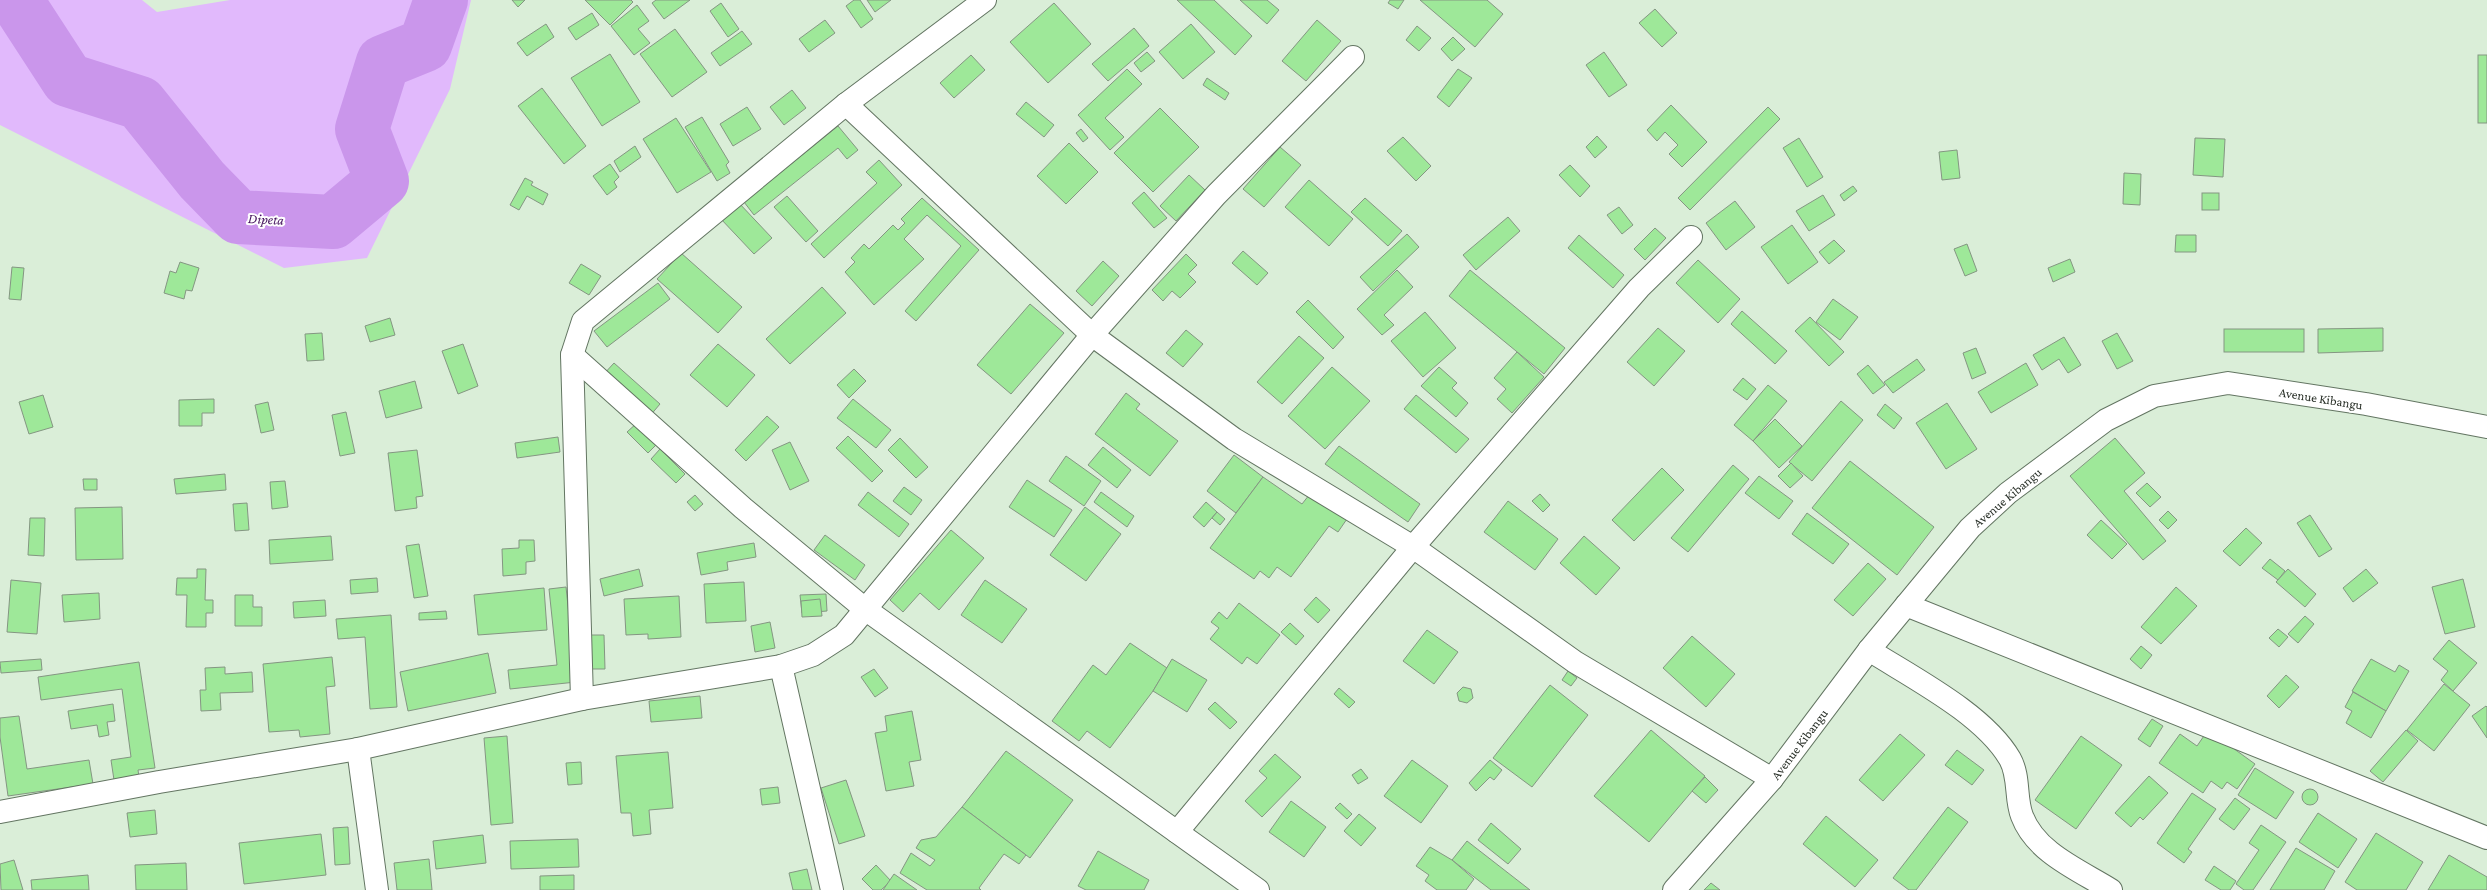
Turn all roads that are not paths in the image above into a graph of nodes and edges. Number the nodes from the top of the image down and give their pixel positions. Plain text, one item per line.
1 (985, 0) edge
2 (1353, 57) dead end
3 (846, 104) junction
4 (1691, 237) dead end
5 (1092, 335) junction
6 (572, 356) junction
7 (2487, 427) edge
8 (1413, 547) junction
9 (1906, 605) junction
10 (865, 609) junction
11 (1869, 650) junction
12 (781, 666) junction
13 (582, 699) junction
14 (358, 749) junction
15 (1772, 780) junction
16 (0, 812) edge
17 (1177, 832) junction
18 (2487, 838) edge
19 (377, 890) edge
20 (832, 890) edge
21 (1258, 890) edge
22 (1674, 890) edge
23 (2111, 890) edge

1 - 3 street
2 - 5 street
3 - 5 street
3 - 6 street
4 - 8 street
5 - 8 street
5 - 10 street
6 - 10 street
6 - 13 street
7 - 9 street, Avenue Kibangu
8 - 15 street
8 - 17 street
9 - 11 street, Avenue Kibangu
9 - 18 street
10 - 12 street
10 - 17 street
11 - 15 street, Avenue Kibangu
11 - 23 street
12 - 13 street
12 - 20 street
13 - 14 street
14 - 16 street
14 - 19 street
15 - 22 street, Avenue Kibangu
17 - 21 street

